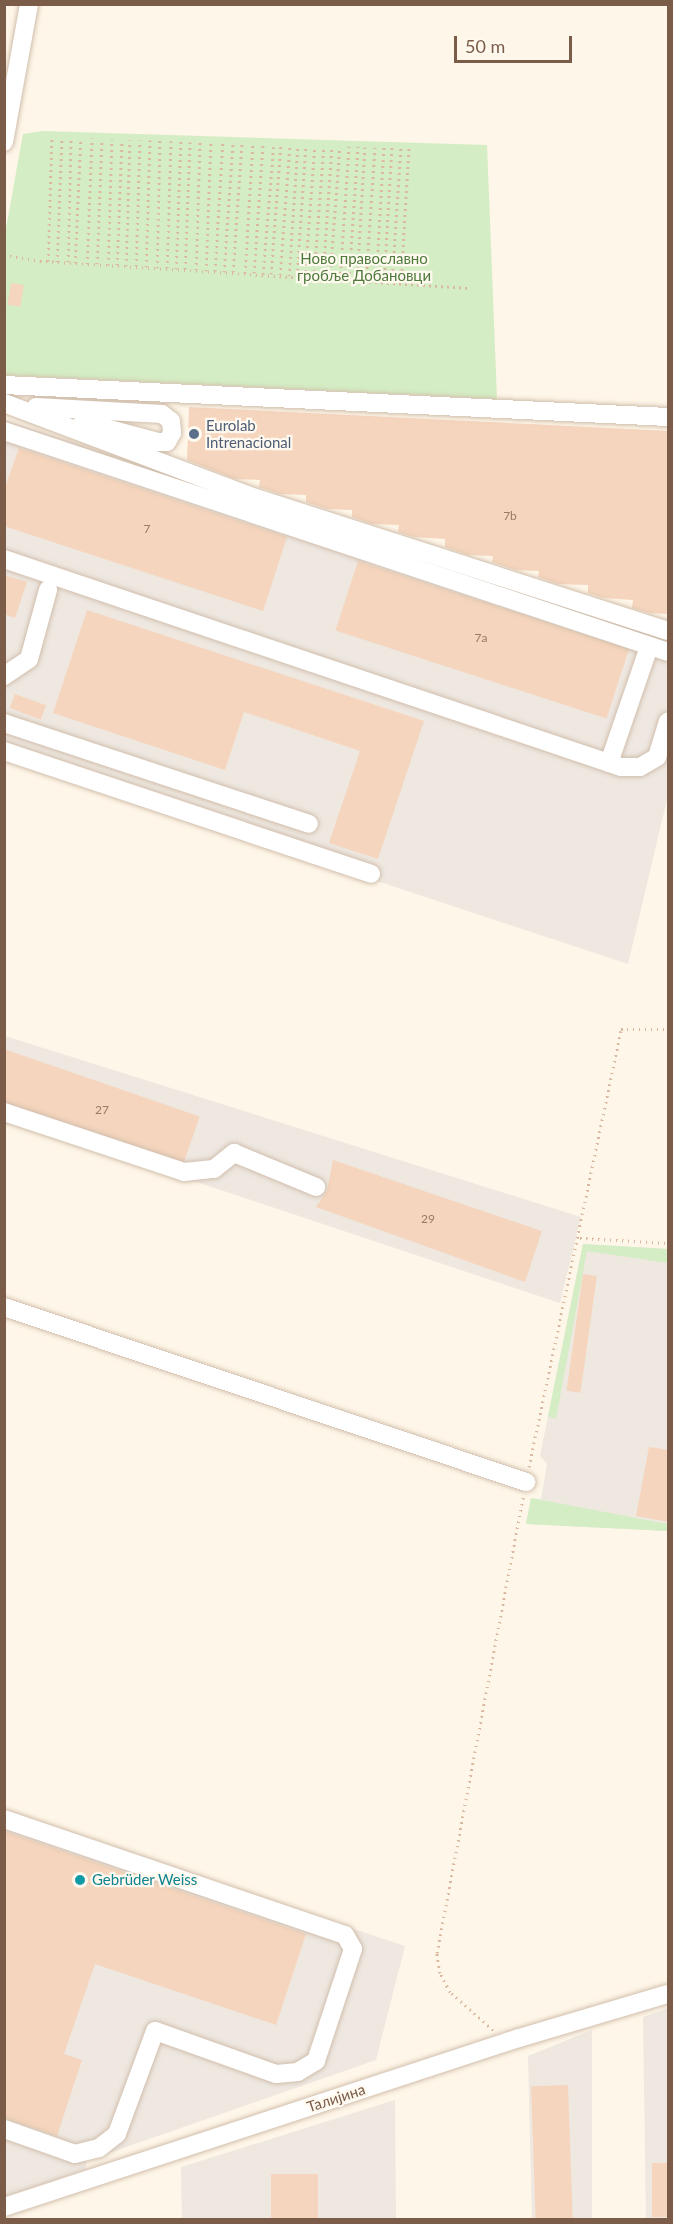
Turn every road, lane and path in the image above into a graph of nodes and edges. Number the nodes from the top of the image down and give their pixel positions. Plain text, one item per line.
1 (29, 4) edge
2 (8, 105) edge
3 (52, 137) dead end
4 (62, 138) dead end
5 (71, 138) dead end
6 (81, 138) dead end
7 (92, 138) dead end
8 (102, 139) dead end
9 (112, 139) dead end
10 (122, 140) dead end
11 (130, 140) dead end
12 (140, 140) dead end
13 (150, 140) dead end
14 (160, 141) dead end
15 (171, 141) dead end
16 (181, 141) dead end
17 (4, 142) edge
18 (190, 142) dead end
19 (200, 142) dead end
20 (211, 142) dead end
21 (223, 142) dead end
22 (233, 143) dead end
23 (242, 143) dead end
24 (253, 143) dead end
25 (263, 144) dead end
26 (274, 144) dead end
27 (281, 144) dead end
28 (290, 144) dead end
29 (298, 145) dead end
30 (306, 145) dead end
31 (315, 145) dead end
32 (324, 146) dead end
33 (332, 146) dead end
34 (340, 146) dead end
35 (349, 146) dead end
36 (358, 146) dead end
37 (365, 147) dead end
38 (375, 147) dead end
39 (384, 147) dead end
40 (392, 147) dead end
41 (401, 148) dead end
42 (409, 148) dead end
43 (4, 255) edge
44 (48, 261) junction
45 (57, 262) junction
46 (68, 262) junction
47 (75, 263) junction
48 (87, 264) junction
49 (97, 264) junction
50 (108, 265) junction
51 (117, 266) junction
52 (126, 266) junction
53 (136, 266) junction
54 (146, 267) junction
55 (157, 268) junction
56 (167, 268) junction
57 (176, 269) junction
58 (185, 269) junction
59 (196, 270) junction
60 (206, 271) junction
61 (215, 271) junction
62 (224, 272) junction
63 (233, 272) junction
64 (245, 273) junction
65 (254, 273) junction
66 (263, 274) junction
67 (271, 274) junction
68 (280, 275) junction
69 (289, 276) junction
70 (297, 276) junction
71 (305, 277) junction
72 (314, 277) junction
73 (323, 278) junction
74 (330, 278) junction
75 (340, 279) junction
76 (349, 279) junction
77 (357, 280) junction
78 (366, 280) junction
79 (376, 281) junction
80 (384, 281) junction
81 (392, 282) junction
82 (400, 282) junction
83 (471, 288) dead end
84 (4, 386) edge
85 (4, 403) edge
86 (55, 410) junction
87 (669, 417) edge
88 (4, 431) edge
89 (4, 559) edge
90 (48, 590) dead end
91 (669, 631) edge
92 (649, 646) junction
93 (669, 652) edge
94 (4, 676) edge
95 (669, 722) edge
96 (4, 723) edge
97 (4, 751) edge
98 (609, 763) junction
99 (309, 824) dead end
100 (370, 874) dead end
101 (669, 1029) edge
102 (4, 1112) edge
103 (316, 1187) dead end
104 (580, 1238) junction
105 (669, 1243) edge
106 (4, 1307) edge
107 (526, 1482) junction
108 (4, 1820) edge
109 (669, 1994) edge
110 (501, 2044) junction
111 (4, 2129) edge
112 (4, 2207) edge

1 - 2 street
2 - 17 street
3 - 44 path
4 - 45 path
5 - 46 path
6 - 47 path
7 - 48 path
8 - 49 path
9 - 50 path
10 - 51 path
11 - 52 path
12 - 53 path
13 - 54 path
14 - 55 path
15 - 56 path
16 - 57 path
18 - 58 path
19 - 59 path
20 - 60 path
21 - 61 path
22 - 62 path
23 - 63 path
24 - 64 path
25 - 65 path
26 - 66 path
27 - 67 path
28 - 68 path
29 - 69 path
30 - 70 path
31 - 71 path
32 - 72 path
33 - 73 path
34 - 74 path
35 - 75 path
36 - 76 path
37 - 77 path
38 - 78 path
39 - 79 path
40 - 80 path
41 - 81 path
42 - 82 path
43 - 44 path
44 - 45 path
45 - 46 path
46 - 47 path
47 - 48 path
48 - 49 path
49 - 50 path
50 - 51 path
51 - 52 path
52 - 53 path
53 - 54 path
54 - 55 path
55 - 56 path
56 - 57 path
57 - 58 path
58 - 59 path
59 - 60 path
60 - 61 path
61 - 62 path
62 - 63 path
63 - 64 path
64 - 65 path
65 - 66 path
66 - 67 path
67 - 68 path
68 - 69 path
69 - 70 path
70 - 71 path
71 - 72 path
72 - 73 path
73 - 74 path
74 - 75 path
75 - 76 path
76 - 77 path
77 - 78 path
78 - 79 path
79 - 80 path
80 - 81 path
81 - 82 path
82 - 83 path
84 - 87 street
85 - 86 street
85 - 91 street
86 - 86 street
88 - 92 street
89 - 98 street
90 - 94 street
92 - 93 street
92 - 98 street
95 - 98 street
96 - 99 street
97 - 100 street
101 - 104 path
102 - 103 street
104 - 105 path
104 - 107 path
106 - 107 street
107 - 110 path
108 - 111 street
109 - 110 street, Талијина
110 - 112 street, Талијина

